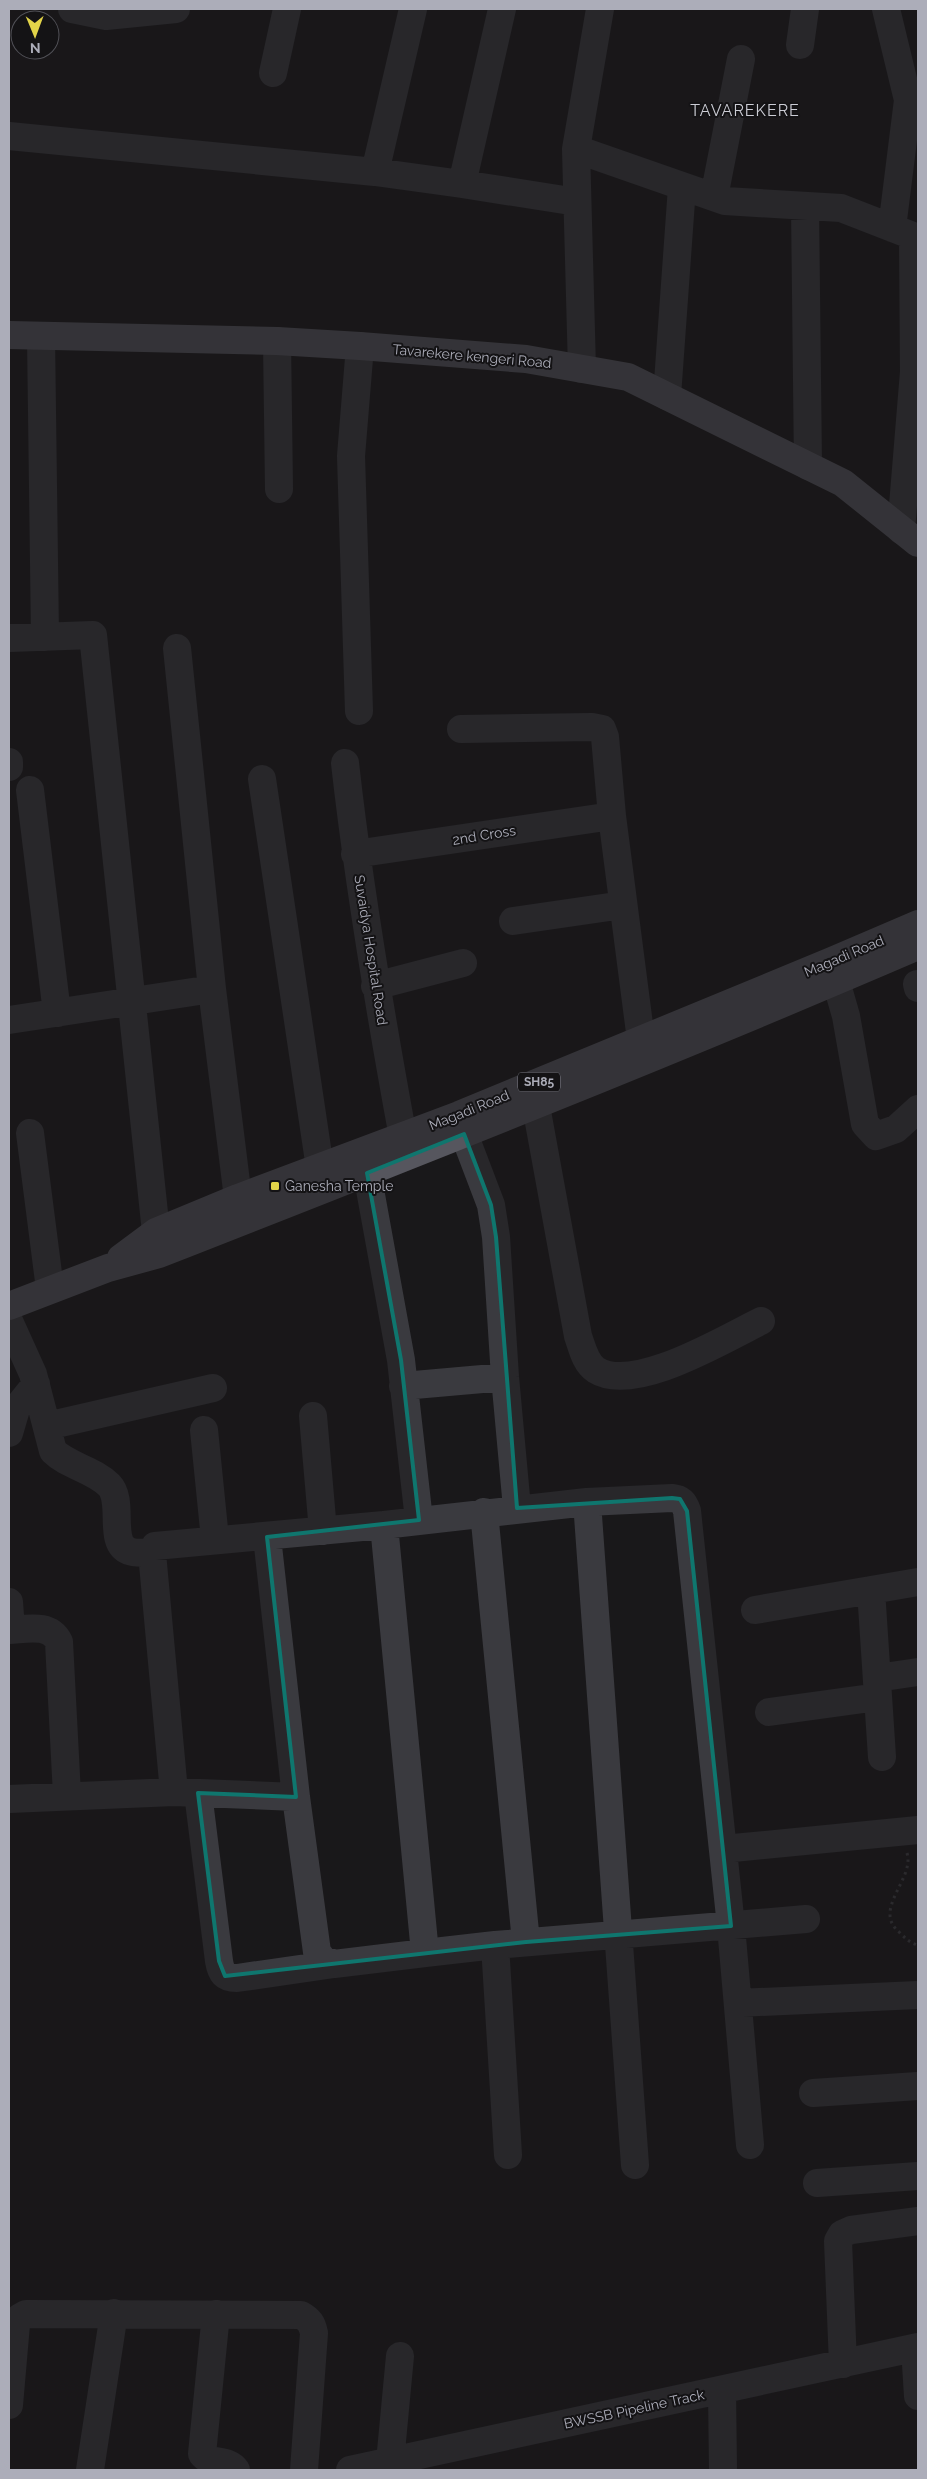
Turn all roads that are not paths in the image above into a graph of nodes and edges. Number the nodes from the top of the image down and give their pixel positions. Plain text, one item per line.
1 (72, 9) edge
2 (176, 9) edge
3 (287, 9) edge
4 (414, 9) edge
5 (502, 9) edge
6 (600, 9) edge
7 (805, 9) edge
8 (886, 9) edge
9 (800, 45) dead end
10 (741, 59) dead end
11 (273, 73) dead end
12 (911, 129) edge
13 (9, 136) edge
14 (576, 149) junction
15 (374, 172) junction
16 (462, 184) junction
17 (682, 187) junction
18 (714, 197) junction
19 (577, 202) junction
20 (805, 206) junction
21 (908, 234) edge
22 (9, 335) edge
23 (41, 336) junction
24 (277, 341) junction
25 (360, 346) junction
26 (582, 369) junction
27 (916, 372) edge
28 (666, 396) junction
29 (808, 466) junction
30 (279, 488) dead end
31 (910, 537) edge
32 (45, 637) junction
33 (9, 638) edge
34 (177, 648) dead end
35 (359, 711) dead end
36 (461, 729) dead end
37 (9, 762) edge
38 (345, 763) dead end
39 (9, 766) edge
40 (262, 779) dead end
41 (30, 790) dead end
42 (612, 816) junction
43 (355, 854) junction
44 (623, 905) junction
45 (513, 921) dead end
46 (918, 924) edge
47 (918, 946) edge
48 (463, 962) dead end
49 (836, 981) junction
50 (375, 986) junction
51 (212, 989) junction
52 (132, 1002) junction
53 (58, 1013) junction
54 (9, 1020) edge
55 (642, 1040) junction
56 (536, 1106) junction
57 (918, 1109) edge
58 (30, 1133) dead end
59 (464, 1134) junction
60 (403, 1137) junction
61 (320, 1168) junction
62 (367, 1172) junction
63 (238, 1198) junction
64 (156, 1232) junction
65 (108, 1268) junction
66 (50, 1289) junction
67 (9, 1306) edge
68 (9, 1321) edge
69 (761, 1322) dead end
70 (505, 1377) junction
71 (36, 1384) junction
72 (403, 1386) junction
73 (213, 1388) dead end
74 (313, 1416) dead end
75 (47, 1426) junction
76 (204, 1430) dead end
77 (9, 1433) edge
78 (586, 1502) junction
79 (517, 1508) junction
80 (484, 1512) junction
81 (419, 1520) junction
82 (384, 1525) junction
83 (323, 1531) junction
84 (267, 1537) junction
85 (214, 1539) junction
86 (152, 1552) junction
87 (918, 1582) edge
88 (871, 1590) junction
89 (9, 1602) edge
90 (755, 1610) dead end
91 (10, 1630) edge
92 (918, 1672) edge
93 (877, 1687) junction
94 (769, 1712) dead end
95 (882, 1757) dead end
96 (186, 1793) junction
97 (66, 1795) junction
98 (296, 1797) junction
99 (9, 1798) edge
100 (906, 1832) edge
101 (723, 1849) junction
102 (806, 1919) dead end
103 (731, 1926) junction
104 (618, 1935) junction
105 (526, 1942) junction
106 (495, 1945) junction
107 (425, 1953) junction
108 (334, 1964) junction
109 (918, 1995) edge
110 (738, 2003) junction
111 (918, 2086) edge
112 (813, 2093) dead end
113 (750, 2145) dead end
114 (508, 2155) dead end
115 (635, 2165) dead end
116 (918, 2176) edge
117 (817, 2183) dead end
118 (918, 2221) edge
119 (114, 2313) junction
120 (216, 2314) junction
121 (917, 2348) edge
122 (400, 2356) dead end
123 (843, 2364) junction
124 (722, 2390) junction
125 (918, 2396) edge
126 (9, 2405) edge
127 (390, 2462) junction
128 (90, 2470) edge
129 (236, 2470) edge
130 (304, 2470) edge
131 (350, 2470) edge
132 (723, 2470) edge

1 - 2 street
3 - 11 street
4 - 15 street
5 - 16 street
6 - 14 street
7 - 9 street
8 - 12 street
10 - 18 street
12 - 21 street
13 - 15 street
14 - 17 street
14 - 19 street
15 - 16 street
16 - 19 street
17 - 18 street
17 - 28 street
18 - 20 street
19 - 26 street
20 - 21 street
20 - 29 street
21 - 27 street
22 - 23 main road, Tavarekere kengeri Road
23 - 24 main road, Tavarekere kengeri Road
23 - 32 street
24 - 25 main road, Tavarekere kengeri Road
24 - 30 street
25 - 26 main road, Tavarekere kengeri Road
25 - 35 street
26 - 28 main road, Tavarekere kengeri Road
27 - 31 street
28 - 29 main road, Tavarekere kengeri Road
29 - 31 main road, Tavarekere kengeri Road
32 - 33 street
32 - 52 street
34 - 51 street
36 - 42 street
37 - 39 street
38 - 43 street, Suvaidya Hospital Road
40 - 61 street
41 - 53 street
42 - 43 street, 2nd Cross
42 - 44 street
43 - 50 street, Suvaidya Hospital Road
44 - 45 street
44 - 55 street
46 - 55 main road, Magadi Road / SH85
47 - 49 main road, Magadi Road / SH85
48 - 50 street
49 - 56 main road, Magadi Road / SH85
49 - 57 street
50 - 60 street, Suvaidya Hospital Road
51 - 52 street
51 - 63 street
52 - 53 street
52 - 64 street
53 - 54 street
55 - 60 main road, Magadi Road / SH85
56 - 59 main road, Magadi Road / SH85
56 - 69 street
58 - 66 street
59 - 62 main road, Magadi Road / SH85
59 - 70 street
60 - 61 main road, Magadi Road / SH85
61 - 63 main road, Magadi Road / SH85
62 - 65 main road, Magadi Road / SH85
62 - 72 street
63 - 64 main road, Magadi Road / SH85
64 - 65 main road, Magadi Road / SH85
65 - 66 main road, Magadi Road / SH85
66 - 67 main road, Magadi Road / SH85
68 - 71 street
70 - 72 street
70 - 79 street
71 - 75 street
71 - 77 street
72 - 81 street
73 - 75 street
74 - 83 street
75 - 86 street
76 - 85 street
78 - 79 street
78 - 101 street
78 - 104 street
79 - 80 street
80 - 81 street
80 - 105 street
81 - 82 street
82 - 83 street
82 - 107 street
83 - 84 street
84 - 85 street
84 - 98 street
85 - 86 street
86 - 96 street
87 - 88 street
88 - 90 street
88 - 93 street
89 - 91 street
91 - 97 street
92 - 93 street
93 - 94 street
93 - 95 street
96 - 97 street
96 - 98 street
96 - 108 street
97 - 99 street
98 - 108 street
100 - 101 street
101 - 103 street
102 - 103 street
103 - 104 street
103 - 110 street
104 - 105 street
104 - 115 street
105 - 106 street
106 - 107 street
106 - 114 street
107 - 108 street
109 - 110 street
110 - 113 street
111 - 112 street
116 - 117 street
118 - 123 street
119 - 120 street
119 - 126 street
119 - 128 street
120 - 129 street
120 - 130 street
121 - 123 street, BWSSB Pipeline Track
121 - 125 street
122 - 127 street
123 - 124 street, BWSSB Pipeline Track
124 - 127 street, BWSSB Pipeline Track
124 - 132 street
127 - 131 street, BWSSB Pipeline Track

